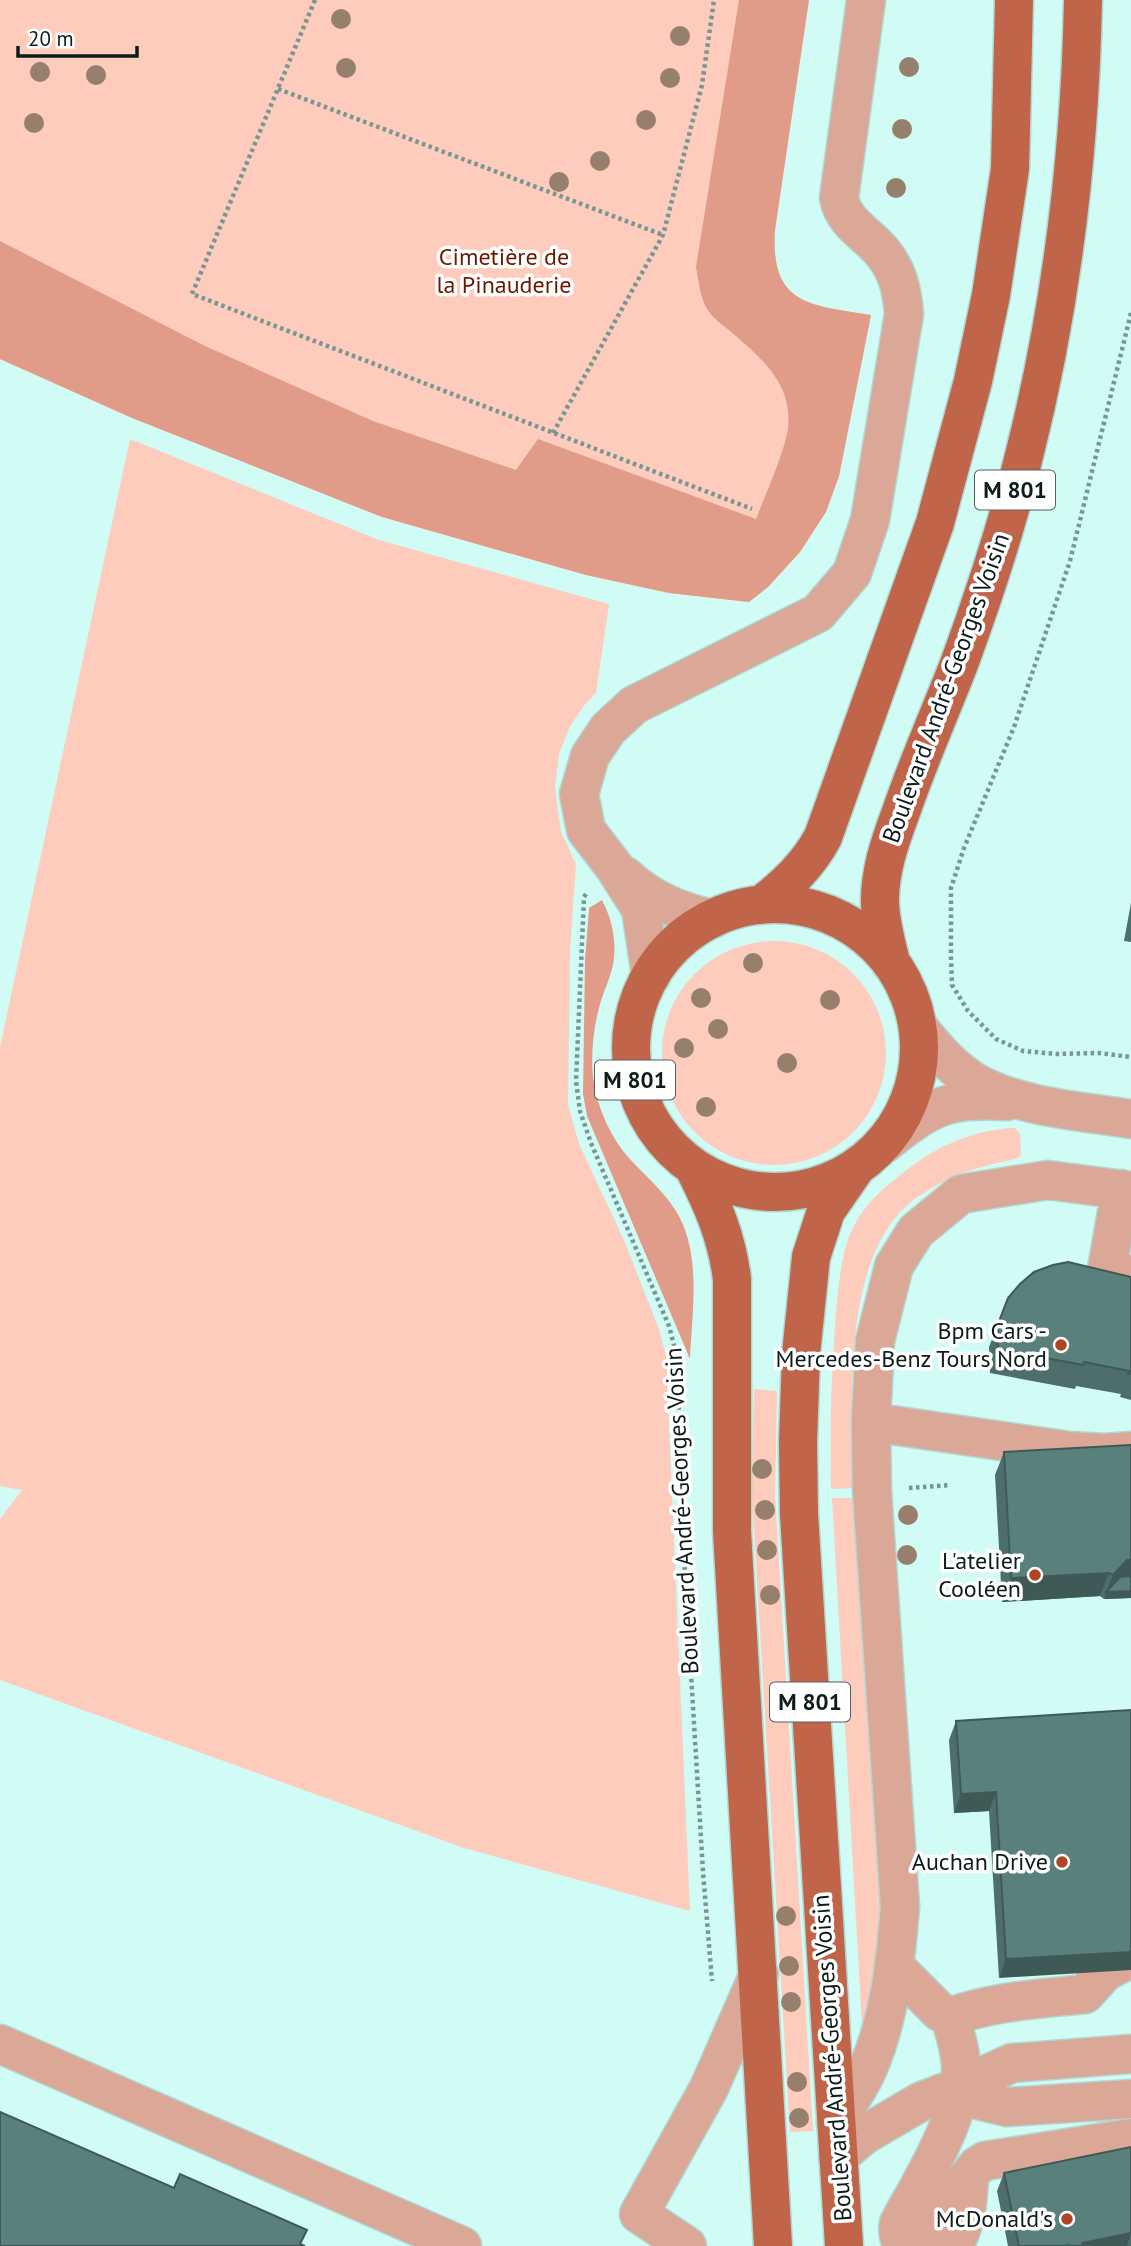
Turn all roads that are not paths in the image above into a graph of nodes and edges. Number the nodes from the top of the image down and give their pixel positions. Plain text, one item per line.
1 (866, 0) edge
2 (1014, 0) edge
3 (1083, 0) edge
4 (604, 878) junction
5 (761, 905) junction
6 (712, 919) junction
7 (891, 962) junction
8 (651, 976) junction
9 (919, 1027) junction
10 (1030, 1102) junction
11 (1131, 1119) edge
12 (884, 1144) junction
13 (694, 1168) junction
14 (855, 1169) junction
15 (1126, 1190) edge
16 (1131, 1275) edge
17 (871, 1422) junction
18 (1131, 1451) edge
19 (1131, 1958) edge
20 (895, 1967) junction
21 (759, 1974) junction
22 (950, 2017) junction
23 (0, 2044) edge
24 (1131, 2054) edge
25 (959, 2087) junction
26 (1131, 2099) edge
27 (1131, 2138) edge
28 (837, 2140) junction
29 (970, 2176) junction
30 (462, 2246) edge
31 (687, 2246) edge
32 (773, 2246) edge
33 (844, 2246) edge
34 (907, 2246) edge
35 (913, 2246) edge
36 (954, 2246) edge

1 - 4 street
2 - 5 main road, M 801
3 - 7 main road, Boulevard André-Georges Voisin / M 801
4 - 6 street
4 - 8 street
5 - 6 main road, M 801
5 - 7 main road, M 801
6 - 8 main road, M 801
7 - 9 main road, M 801
8 - 13 main road, M 801
9 - 10 street
9 - 12 main road, M 801
10 - 11 street
10 - 12 street
12 - 14 main road, M 801
13 - 14 main road, M 801
13 - 21 main road, Boulevard André-Georges Voisin / M 801
14 - 28 main road, Boulevard André-Georges Voisin / M 801
15 - 16 street
15 - 17 street
17 - 18 street
17 - 20 street
19 - 22 street
20 - 22 street
20 - 28 street
21 - 31 street
21 - 32 main road, Boulevard André-Georges Voisin / M 801
22 - 25 street
23 - 30 street
24 - 25 street
25 - 26 street
25 - 28 street
25 - 34 street
27 - 29 street
28 - 33 main road, Boulevard André-Georges Voisin / M 801
29 - 35 street
29 - 36 street

